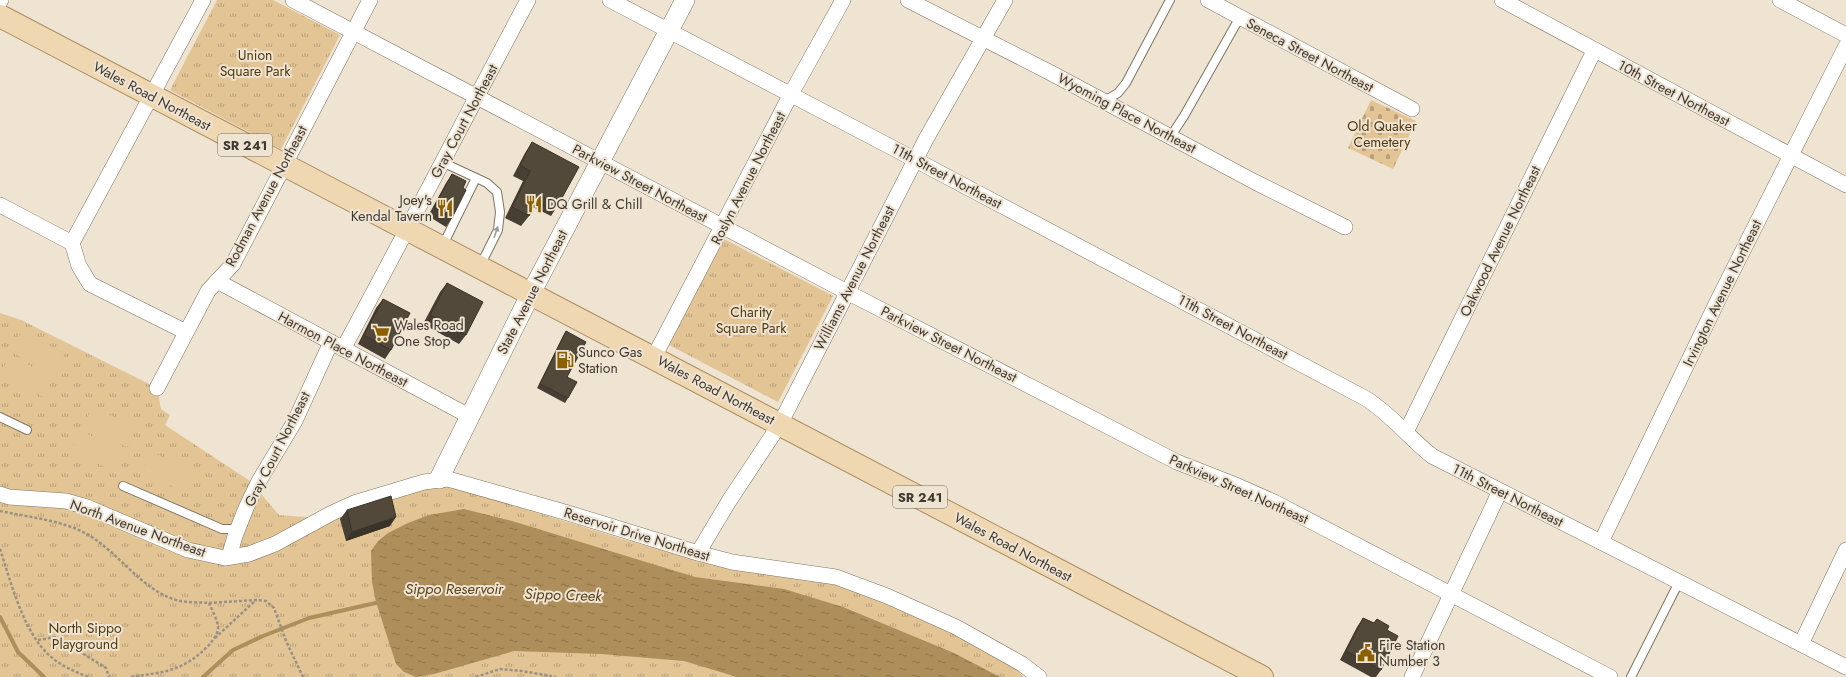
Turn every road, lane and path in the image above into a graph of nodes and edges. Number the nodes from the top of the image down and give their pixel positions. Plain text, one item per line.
1 (203, 0) edge
2 (293, 0) edge
3 (370, 0) edge
4 (528, 0) edge
5 (610, 0) edge
6 (685, 0) edge
7 (843, 0) edge
8 (1005, 0) edge
9 (1170, 0) edge
10 (1208, 0) edge
11 (1502, 0) edge
12 (1780, 0) edge
13 (915, 2) edge
14 (0, 16) edge
15 (1240, 17) junction
16 (668, 31) junction
17 (353, 32) junction
18 (1846, 35) edge
19 (984, 38) junction
20 (1846, 46) edge
21 (1594, 51) junction
22 (791, 94) junction
23 (152, 96) junction
24 (476, 97) junction
25 (1104, 101) junction
26 (1412, 109) dead end
27 (1171, 136) junction
28 (1790, 155) junction
29 (916, 160) junction
30 (442, 162) junction
31 (600, 162) junction
32 (284, 164) junction
33 (476, 178) junction
34 (1846, 185) edge
35 (0, 205) edge
36 (723, 226) junction
37 (1345, 228) dead end
38 (408, 229) junction
39 (72, 243) junction
40 (442, 247) junction
41 (480, 267) junction
42 (217, 281) junction
43 (847, 292) junction
44 (531, 293) junction
45 (186, 332) junction
46 (337, 345) junction
47 (654, 358) junction
48 (157, 388) dead end
49 (469, 416) junction
50 (0, 417) edge
51 (780, 424) junction
52 (27, 430) dead end
53 (1406, 432) junction
54 (439, 479) junction
55 (123, 486) dead end
56 (1500, 491) junction
57 (0, 494) edge
58 (0, 511) edge
59 (237, 529) junction
60 (1601, 542) junction
61 (0, 549) edge
62 (1846, 550) edge
63 (698, 553) junction
64 (229, 557) junction
65 (1679, 582) junction
66 (1451, 594) junction
67 (256, 600) junction
68 (210, 603) junction
69 (215, 638) junction
70 (38, 640) junction
71 (1801, 644) junction
72 (1846, 667) edge
73 (88, 677) edge
74 (109, 677) edge
75 (131, 677) edge
76 (303, 677) edge
77 (476, 677) edge
78 (556, 677) edge
79 (1038, 677) edge
80 (1262, 677) edge
81 (1412, 677) edge
82 (1610, 677) edge
83 (1631, 677) edge

1 - 23 street
2 - 17 street, Parkview Street Northeast
3 - 17 street, Rodman Avenue Northeast
4 - 24 street, Gray Court Northeast
5 - 16 street, 11th Street Northeast
6 - 16 street, State Avenue Northeast
7 - 22 street, Roslyn Avenue Northeast
8 - 19 street, Williams Avenue Northeast
9 - 25 lane
10 - 15 street, Seneca Street Northeast
11 - 21 street, 10th Street Northeast
12 - 18 street
13 - 19 street, Wyoming Place Northeast
14 - 23 main road, Wales Road Northeast / SR 241
15 - 26 street, Seneca Street Northeast
15 - 27 lane
16 - 22 street, 11th Street Northeast
16 - 31 street, State Avenue Northeast
17 - 24 street, Parkview Street Northeast
17 - 32 street, Rodman Avenue Northeast
19 - 25 street, Wyoming Place Northeast
19 - 29 street, Williams Avenue Northeast
20 - 28 street, Irvington Avenue Northeast
21 - 28 street, 10th Street Northeast
21 - 53 street, Oakwood Avenue Northeast
22 - 29 street, 11th Street Northeast
22 - 36 street, Roslyn Avenue Northeast
23 - 32 main road, Wales Road Northeast / SR 241
23 - 39 street
24 - 30 street, Gray Court Northeast
24 - 31 street, Parkview Street Northeast
25 - 27 street, Wyoming Place Northeast
27 - 37 street, Wyoming Place Northeast
28 - 34 street, 10th Street Northeast
28 - 60 street, Irvington Avenue Northeast
29 - 43 street, Williams Avenue Northeast
29 - 53 street, 11th Street Northeast
30 - 33 lane
30 - 38 street, Gray Court Northeast
31 - 36 street, Parkview Street Northeast
31 - 44 street, State Avenue Northeast
32 - 38 main road, Wales Road Northeast / SR 241
32 - 42 street, Rodman Avenue Northeast
33 - 40 lane
41 -> 33 lane
35 - 39 street
36 - 43 street, Parkview Street Northeast
36 - 47 street, Roslyn Avenue Northeast
38 - 40 main road, Wales Road Northeast / SR 241
38 - 46 street, Gray Court Northeast
39 - 45 street
40 - 41 main road, Wales Road Northeast / SR 241
41 - 44 main road, Wales Road Northeast / SR 241
42 - 45 street, Rodman Avenue Northeast
42 - 46 street, Harmon Place Northeast
43 - 51 street, Williams Avenue Northeast
43 - 66 street, Parkview Street Northeast
44 - 47 main road, Wales Road Northeast / SR 241
44 - 49 street, State Avenue Northeast
45 - 48 street, Rodman Avenue Northeast
46 - 49 street, Harmon Place Northeast
46 - 59 street, Gray Court Northeast
47 - 51 main road, Wales Road Northeast / SR 241
49 - 54 street, State Avenue Northeast
50 - 52 lane
51 - 63 street, Williams Avenue Northeast
51 - 80 main road, Wales Road Northeast / SR 241
53 - 56 street, 11th Street Northeast
54 - 63 street, Reservoir Drive Northeast
54 - 64 street, Reservoir Drive Northeast
55 - 59 lane
56 - 60 street, 11th Street Northeast
56 - 66 street
57 - 64 street, North Avenue Northeast
58 - 68 path
59 - 64 street, Gray Court Northeast
60 - 65 street, 11th Street Northeast
61 - 70 path
62 - 71 street
63 - 79 street, Reservoir Drive Northeast
65 - 71 street, 11th Street Northeast
65 - 83 lane
66 - 81 street
66 - 82 street, Parkview Street Northeast
67 - 68 path
67 - 69 path
67 - 76 path
68 - 69 path
69 - 75 path
70 - 73 path
70 - 74 path
71 - 72 street, 11th Street Northeast
77 - 78 path

